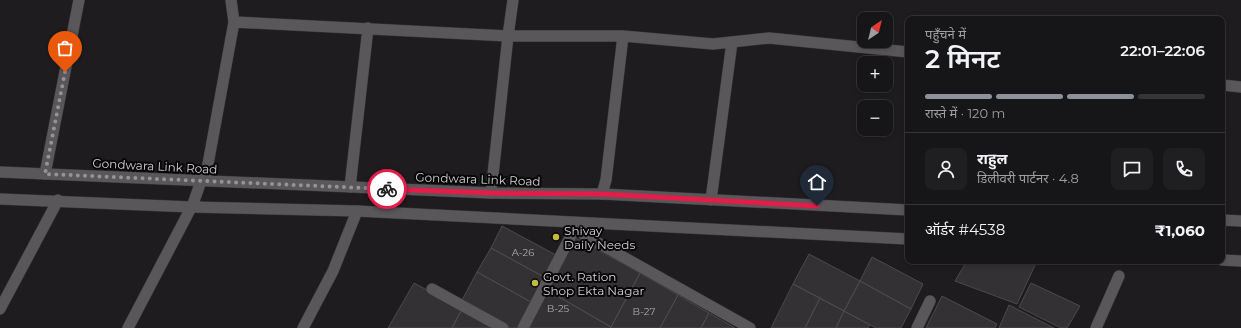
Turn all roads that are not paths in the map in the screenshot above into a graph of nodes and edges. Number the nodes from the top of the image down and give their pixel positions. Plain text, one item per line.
1 (79, 0) edge
2 (231, 0) edge
3 (512, 0) edge
4 (234, 22) junction
5 (368, 28) junction
6 (508, 36) junction
7 (623, 36) junction
8 (732, 42) junction
9 (905, 52) edge
10 (1225, 85) edge
11 (1241, 87) edge
12 (0, 172) edge
13 (45, 174) junction
14 (201, 181) junction
15 (350, 187) junction
16 (492, 193) junction
17 (602, 194) junction
18 (0, 199) edge
19 (58, 200) junction
20 (711, 200) junction
21 (190, 207) junction
22 (905, 210) edge
23 (357, 211) junction
24 (1225, 220) edge
25 (1241, 221) edge
26 (577, 224) junction
27 (584, 235) dead end
28 (905, 239) edge
29 (1225, 260) edge
30 (1241, 261) edge
31 (1119, 276) dead end
32 (432, 289) dead end
33 (930, 301) dead end
34 (0, 309) edge
35 (128, 328) edge
36 (303, 328) edge
37 (503, 328) edge
38 (523, 328) edge
39 (750, 328) edge
40 (917, 328) edge
41 (1096, 328) edge

1 - 13 street
2 - 4 street
3 - 6 street
4 - 5 street
4 - 14 street
5 - 6 street
5 - 15 street
6 - 7 street
6 - 16 street
7 - 8 street
7 - 17 street
8 - 9 street
8 - 20 street
10 - 11 street
12 - 13 street, Gondwara Link Road
13 - 14 street, Gondwara Link Road
14 - 15 street, Gondwara Link Road
14 - 21 street
15 - 16 street, Gondwara Link Road
16 - 17 street, Gondwara Link Road
17 - 20 street, Gondwara Link Road
18 - 19 street
19 - 21 street
19 - 34 street
20 - 22 street, Gondwara Link Road
21 - 23 street
21 - 35 street
23 - 26 street
23 - 36 street
24 - 25 street
26 - 28 street
26 - 38 street
27 - 39 street
29 - 30 street
31 - 41 street
32 - 37 street
33 - 40 street

